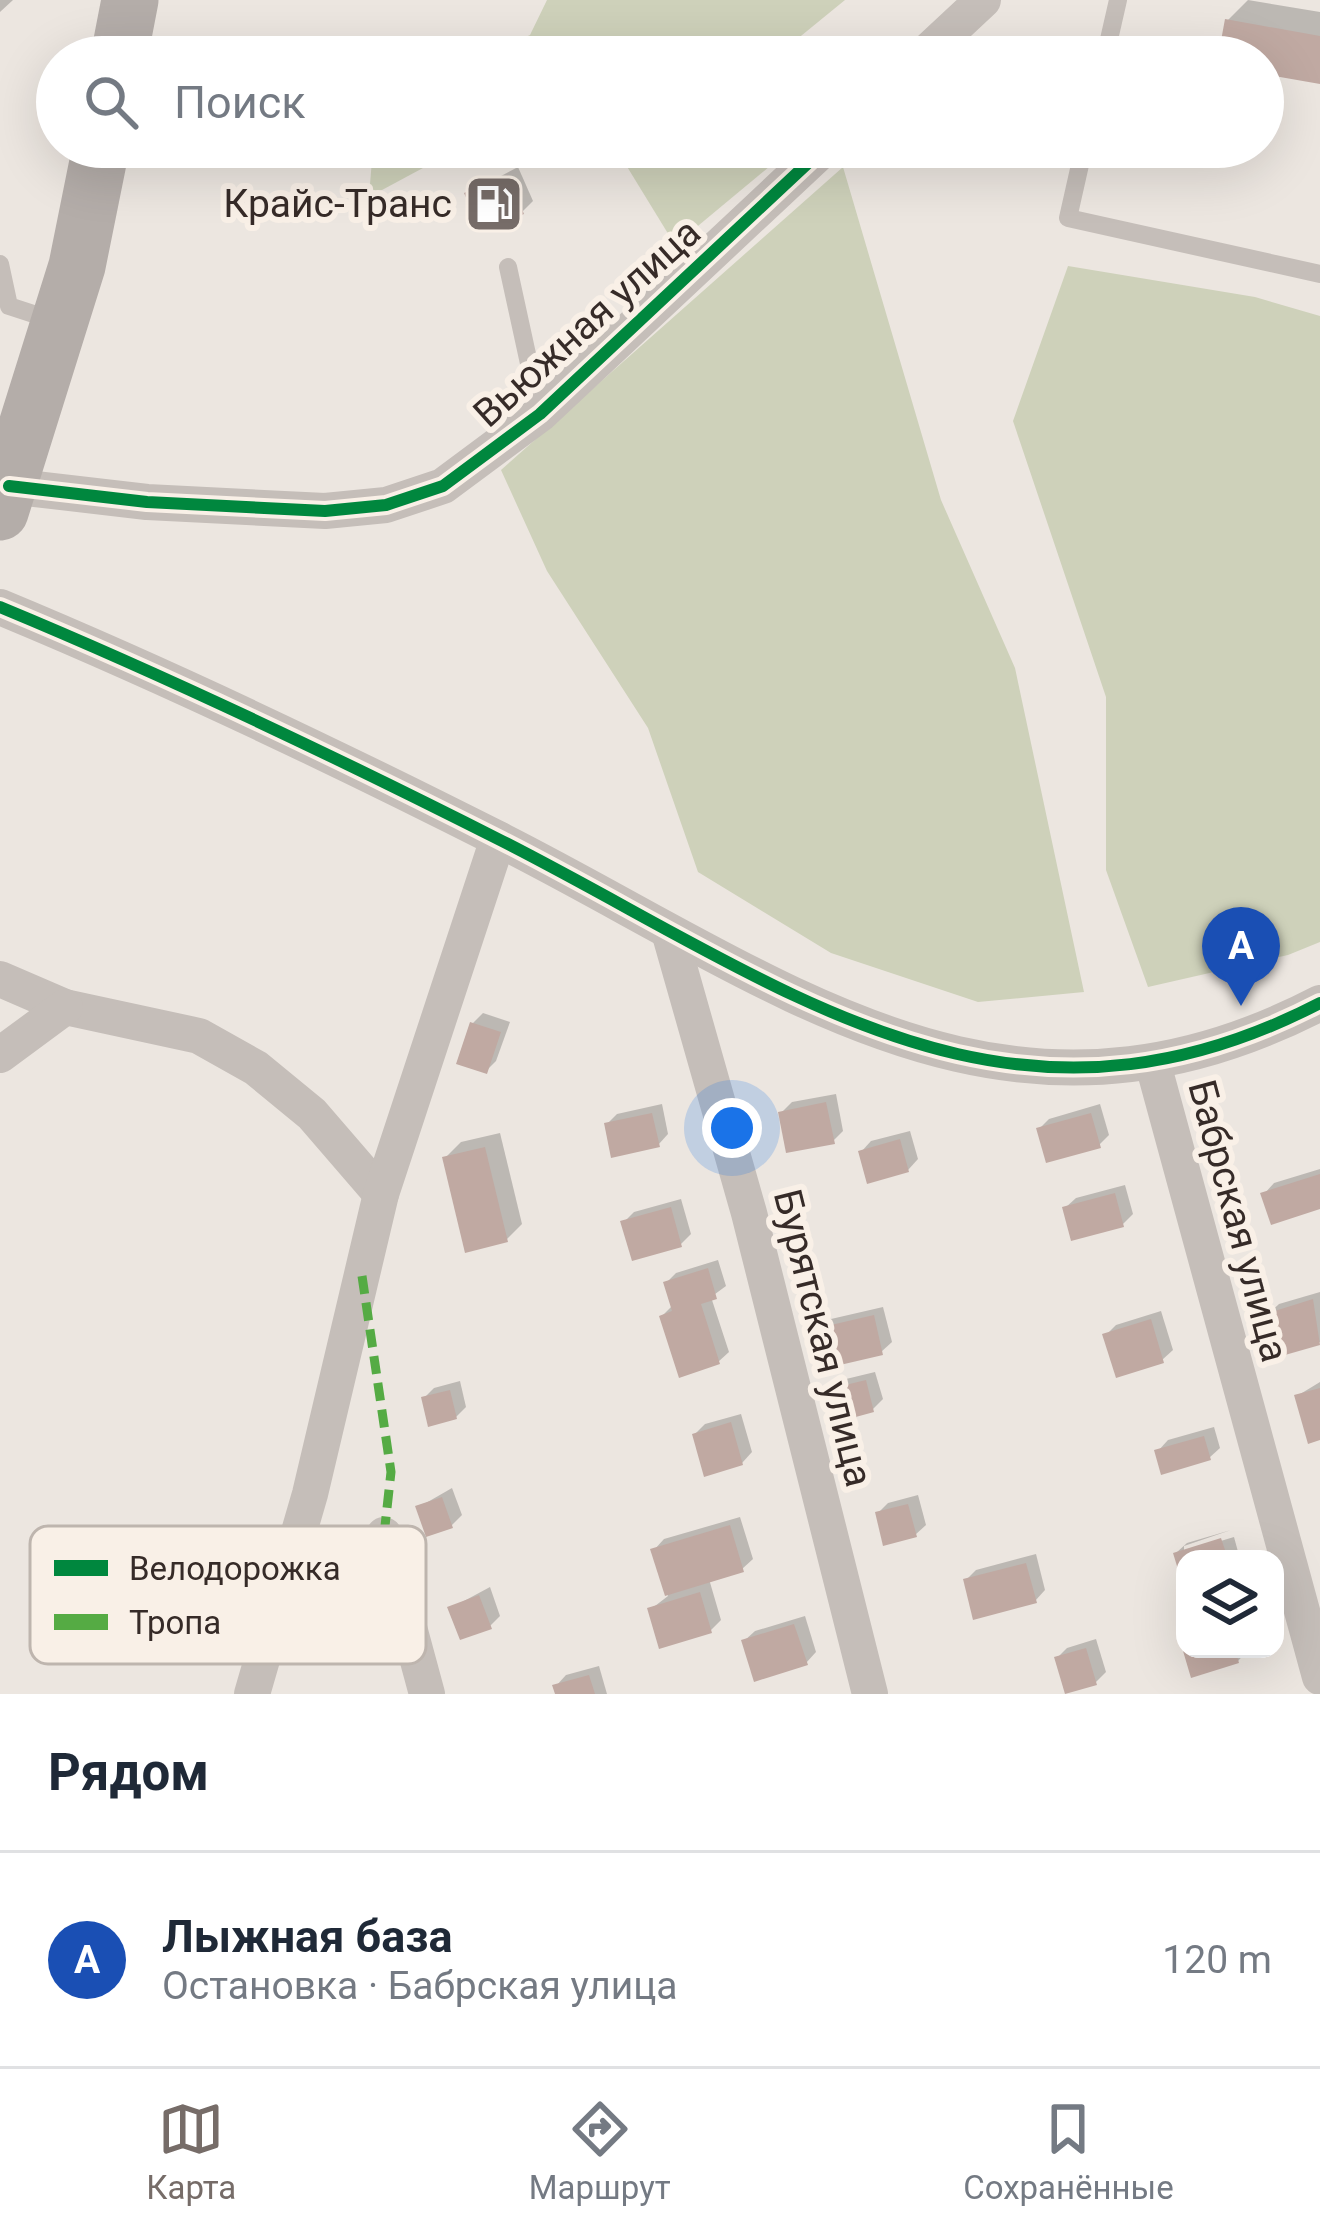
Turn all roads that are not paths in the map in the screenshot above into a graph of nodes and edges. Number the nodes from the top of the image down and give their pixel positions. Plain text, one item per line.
1 (130, 0) edge
2 (983, 0) edge
3 (1118, 0) edge
4 (123, 36) edge
5 (944, 36) edge
6 (1110, 36) edge
7 (96, 168) edge
8 (803, 168) edge
9 (1079, 168) edge
10 (0, 264) edge
11 (508, 267) dead end
12 (1320, 274) edge
13 (60, 323) junction
14 (540, 414) junction
15 (4, 499) edge
16 (0, 607) edge
17 (498, 839) junction
18 (670, 935) junction
19 (0, 979) edge
20 (1320, 1003) edge
21 (65, 1007) junction
22 (0, 1055) edge
23 (1153, 1064) junction
24 (381, 1194) junction
25 (301, 1526) edge
26 (261, 1664) edge
27 (419, 1664) edge
28 (1320, 1677) edge
29 (252, 1694) edge
30 (427, 1694) edge
31 (870, 1694) edge

1 - 4 main road
2 - 5 street
3 - 6 lane
7 - 13 main road
8 - 14 street, Вьюжная улица
9 - 12 lane
10 - 13 lane
11 - 14 lane
13 - 15 main road
14 - 15 street, Вьюжная улица
16 - 17 street
17 - 18 street
17 - 24 street
18 - 23 street
18 - 31 street, Бурятская улица
19 - 21 street
20 - 23 street
21 - 22 street
21 - 24 street
23 - 28 street, Бабрская улица
24 - 25 street
26 - 29 street
27 - 30 street

